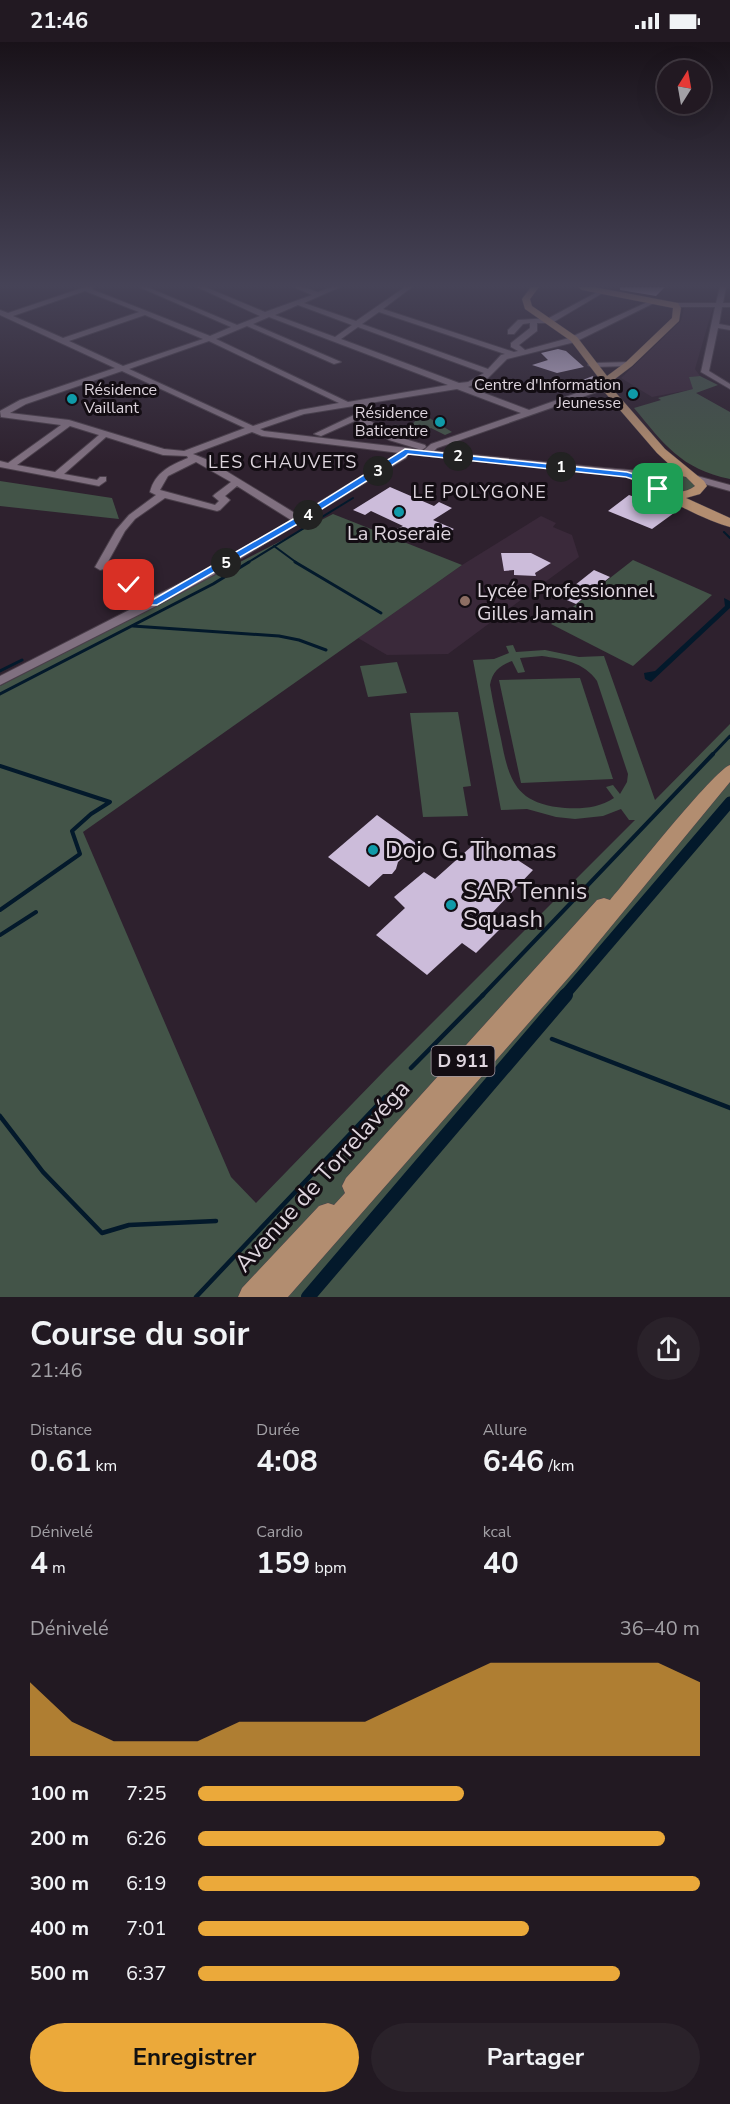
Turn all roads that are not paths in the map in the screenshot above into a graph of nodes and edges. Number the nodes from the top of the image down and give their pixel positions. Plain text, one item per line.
1 (72, 346) edge
2 (190, 346) edge
3 (223, 346) edge
4 (298, 346) edge
5 (350, 346) edge
6 (416, 346) edge
7 (486, 346) edge
8 (515, 346) edge
9 (546, 346) edge
10 (579, 346) edge
11 (648, 346) edge
12 (711, 346) edge
13 (522, 351) junction
14 (511, 354) junction
15 (337, 362) dead end
16 (629, 364) junction
17 (592, 365) junction
18 (123, 369) junction
19 (489, 372) junction
20 (606, 383) junction
21 (459, 387) junction
22 (730, 387) edge
23 (367, 401) junction
24 (345, 404) junction
25 (527, 412) junction
26 (1, 414) edge
27 (357, 417) junction
28 (69, 423) junction
29 (250, 429) junction
30 (106, 433) junction
31 (318, 434) dead end
32 (405, 451) junction
33 (661, 451) junction
34 (427, 452) junction
35 (185, 454) junction
36 (196, 458) junction
37 (4, 465) edge
38 (684, 472) junction
39 (57, 475) junction
40 (657, 475) junction
41 (103, 479) dead end
42 (237, 482) junction
43 (696, 487) junction
44 (726, 487) edge
45 (164, 494) junction
46 (669, 494) junction
47 (703, 510) junction
48 (298, 520) junction
49 (730, 523) edge
50 (100, 567) dead end
51 (109, 578) dead end
52 (153, 603) junction
53 (0, 681) edge
54 (730, 771) edge
55 (679, 828) junction
56 (251, 1297) edge
57 (272, 1297) edge

1 - 18 street
2 - 18 street
3 - 24 street
4 - 15 street
5 - 21 street
6 - 19 street
7 - 14 street
8 - 13 street
9 - 13 street
10 - 17 main road
11 - 16 main road
12 - 22 street
13 - 14 street
14 - 19 street
16 - 17 street
16 - 20 main road
17 - 20 main road
18 - 26 street
18 - 29 street
19 - 21 street
20 - 25 street
20 - 33 main road
21 - 23 street
21 - 25 street
23 - 24 street
23 - 27 street
24 - 29 street
25 - 34 street
26 - 28 street
27 - 31 street
27 - 34 street
28 - 30 street
28 - 37 street
29 - 32 street
29 - 35 street
30 - 35 street
30 - 39 street
32 - 34 street
32 - 48 street
33 - 38 main road
33 - 40 main road
34 - 40 street
35 - 36 street
36 - 42 street
36 - 45 street
37 - 39 street
38 - 40 main road
38 - 43 main road
39 - 41 street
40 - 46 main road
42 - 45 street
42 - 48 street
43 - 44 street
43 - 46 main road
43 - 47 main road
45 - 50 street
46 - 47 main road
47 - 49 main road
48 - 52 street
51 - 52 street
52 - 53 street
54 - 55 main road, Avenue de Torrelavéga / D 911
55 - 56 main road, Avenue de Torrelavéga / D 911
55 - 57 main road, Avenue de Torrelavéga / D 911

